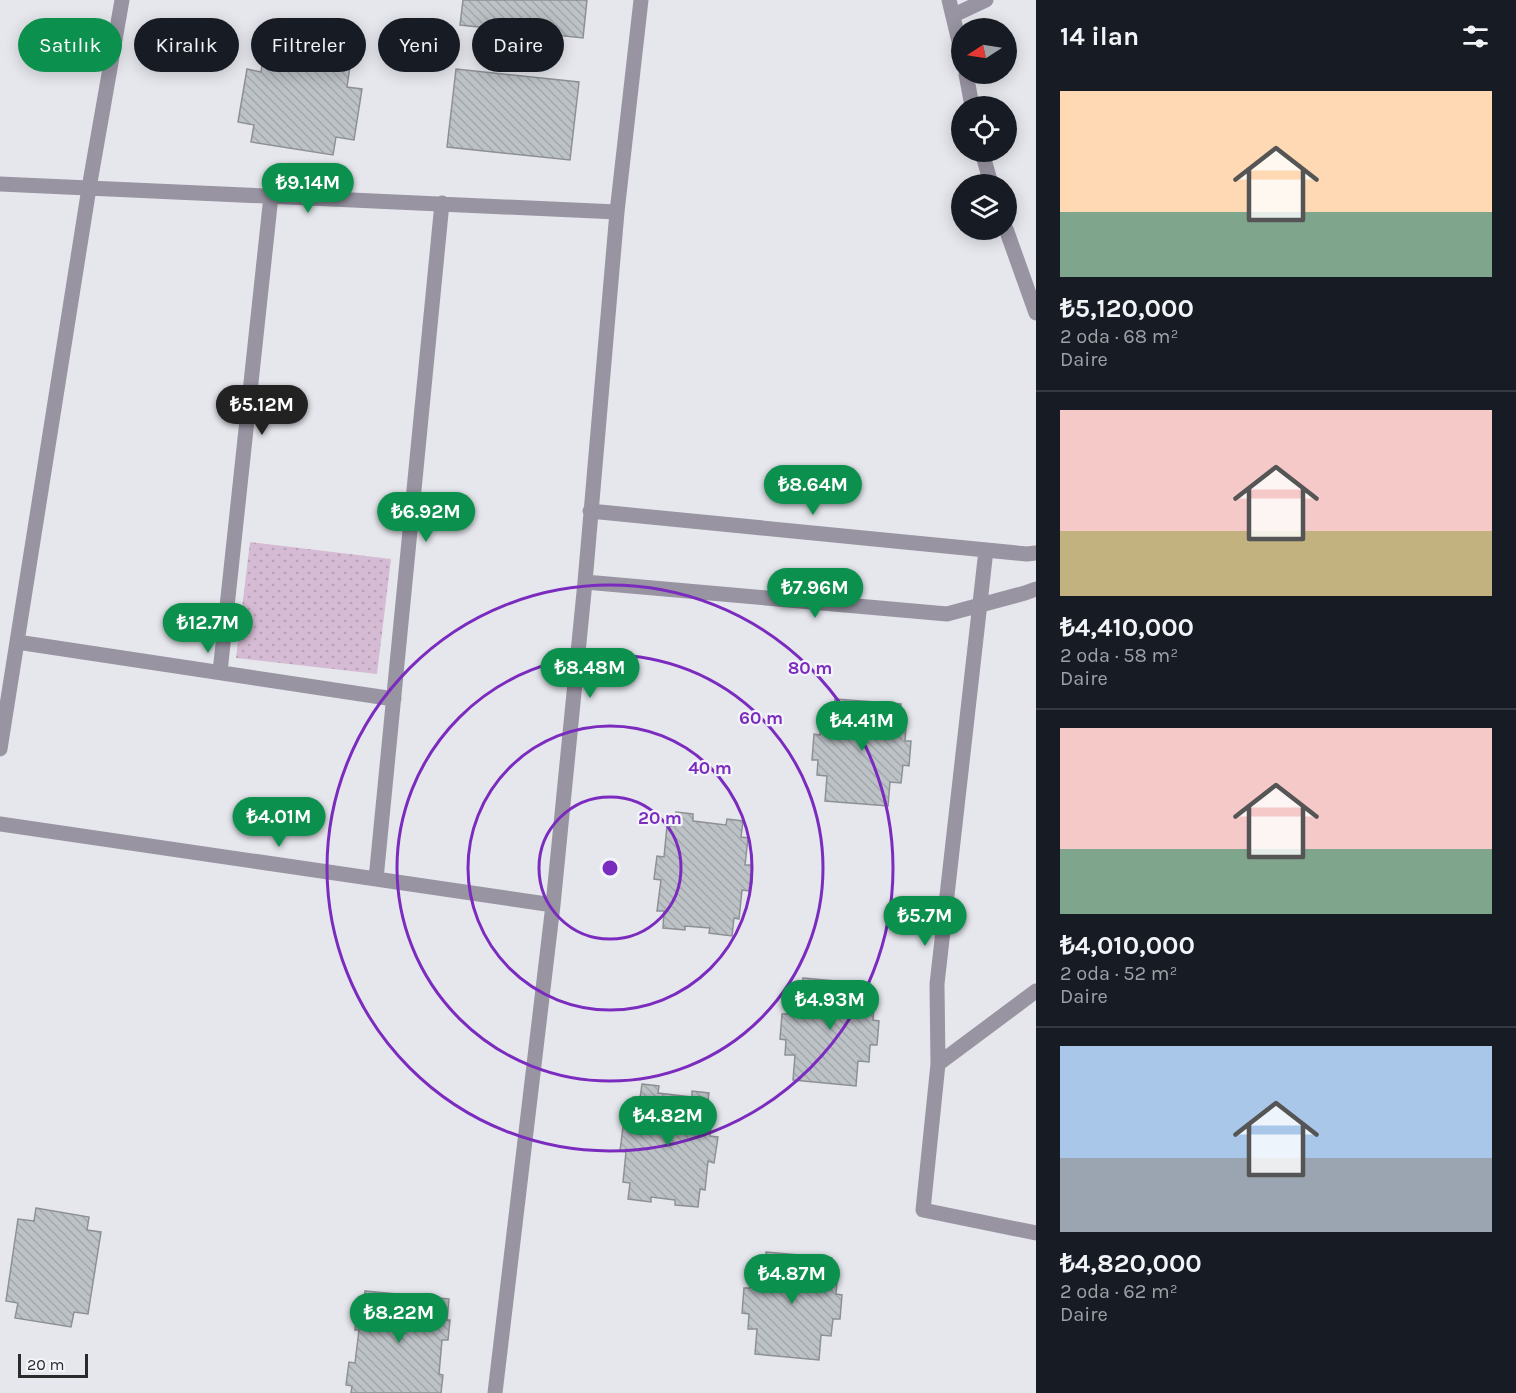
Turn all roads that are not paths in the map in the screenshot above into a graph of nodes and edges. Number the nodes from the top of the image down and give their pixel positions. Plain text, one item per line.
1 (122, 0) edge
2 (641, 0) edge
3 (986, 0) edge
4 (951, 7) edge
5 (0, 183) edge
6 (89, 188) junction
7 (271, 196) junction
8 (442, 203) junction
9 (617, 212) junction
10 (1010, 240) edge
11 (1036, 313) edge
12 (590, 511) junction
13 (986, 550) junction
14 (1036, 553) edge
15 (585, 582) junction
16 (1036, 588) edge
17 (978, 606) junction
18 (17, 642) junction
19 (220, 672) junction
20 (394, 699) junction
21 (0, 749) edge
22 (0, 824) edge
23 (376, 879) junction
24 (553, 905) junction
25 (1036, 991) edge
26 (938, 1064) junction
27 (1036, 1233) edge
28 (495, 1393) edge

1 - 6 street
2 - 9 street
3 - 4 street
5 - 6 street
6 - 7 street
6 - 18 street
7 - 8 street
7 - 19 street
8 - 9 street
8 - 20 street
9 - 12 street
10 - 11 street
12 - 13 street
12 - 15 street
13 - 14 street
13 - 17 street
15 - 17 street
15 - 24 street
16 - 17 street
17 - 26 street
18 - 19 street
18 - 21 street
19 - 20 street
20 - 23 street
22 - 23 street
23 - 24 street
24 - 28 street
25 - 26 street
26 - 27 street

